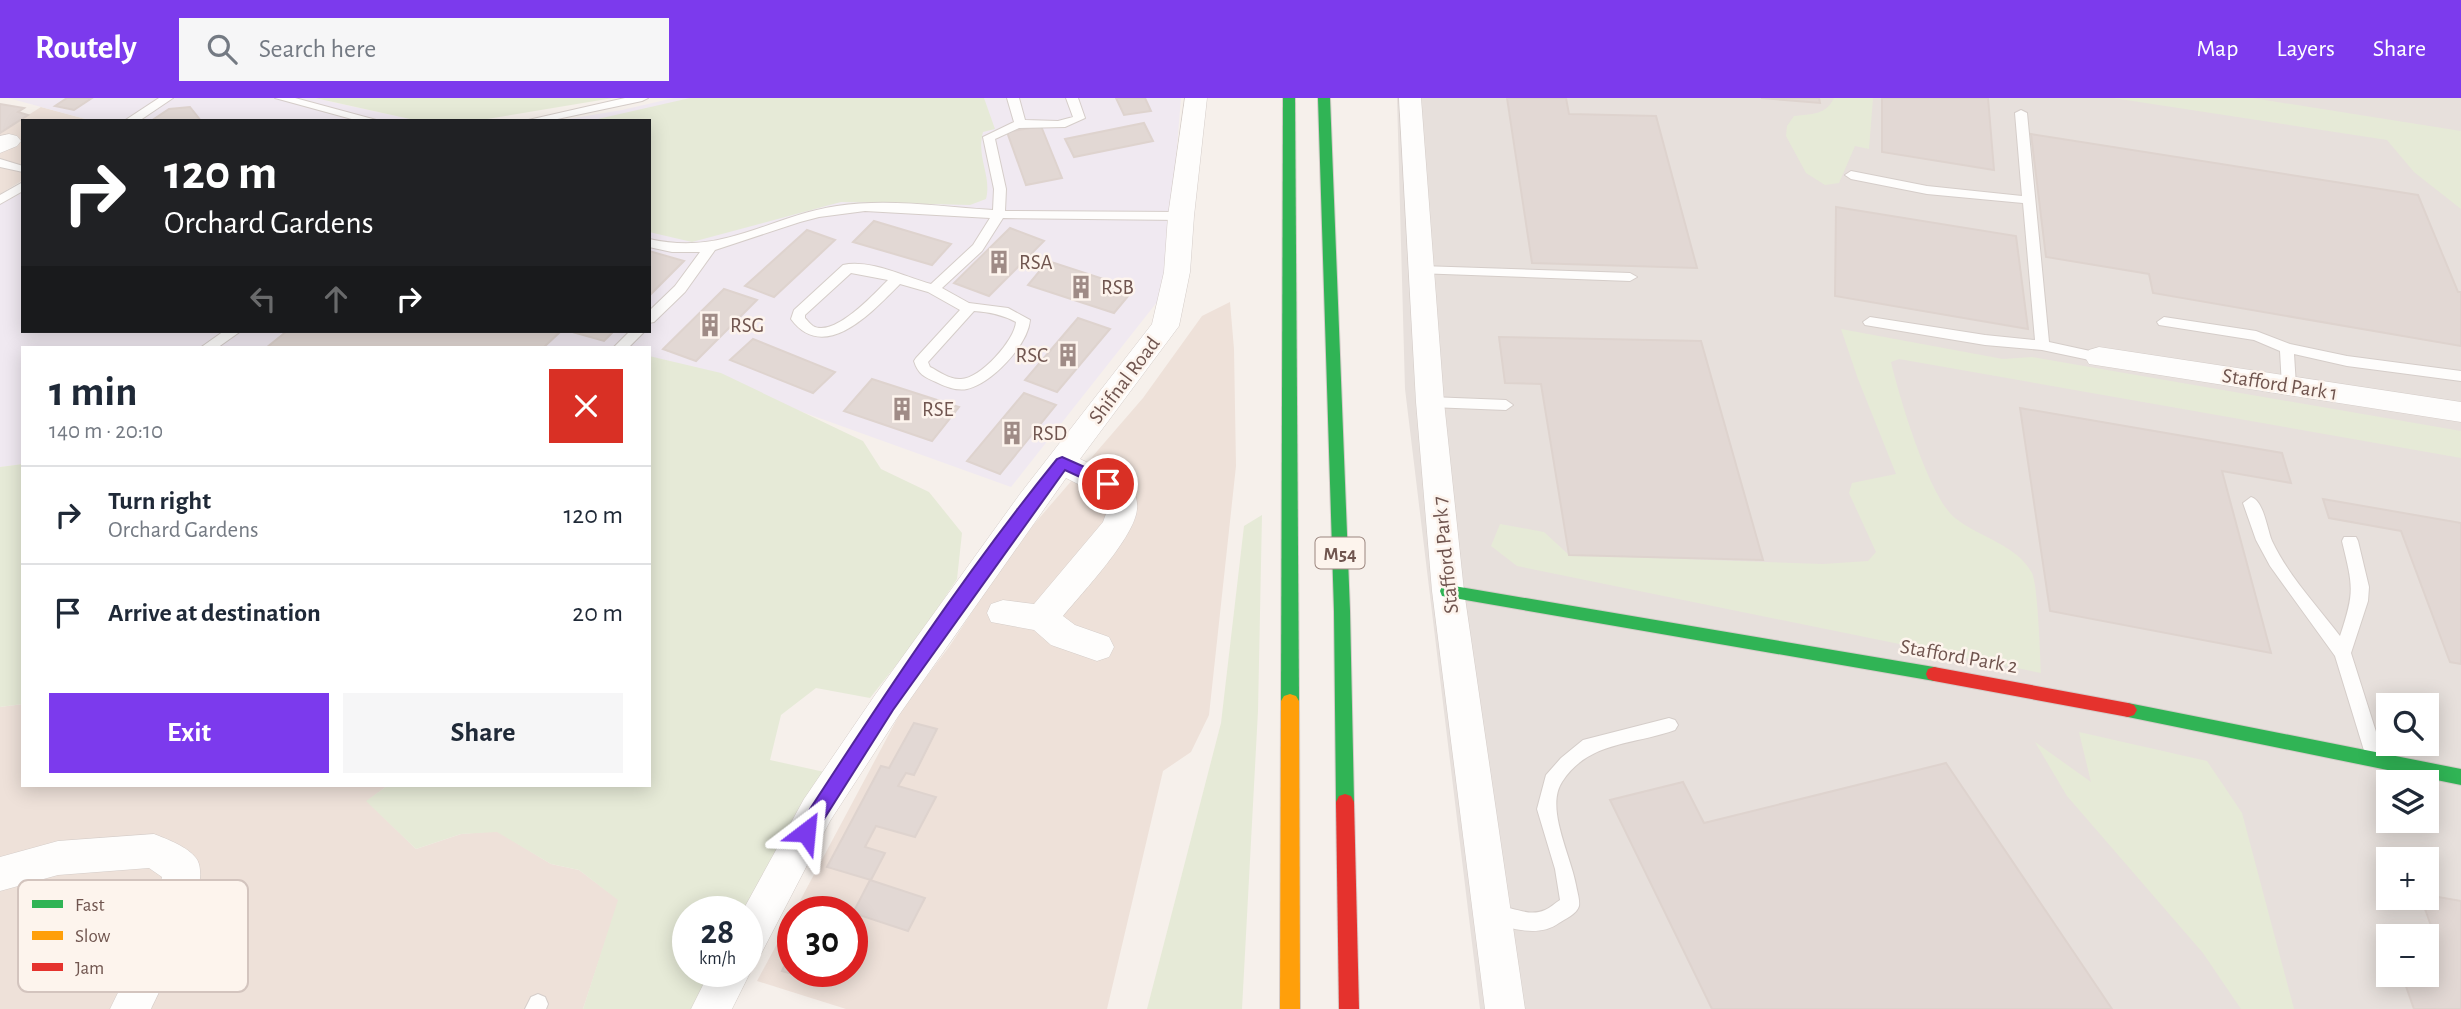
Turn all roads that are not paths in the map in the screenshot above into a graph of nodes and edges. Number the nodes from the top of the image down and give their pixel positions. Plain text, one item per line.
1 (167, 98) edge
2 (281, 98) edge
3 (642, 98) edge
4 (1013, 98) edge
5 (1072, 98) edge
6 (1196, 98) edge
7 (1289, 98) edge
8 (1324, 98) edge
9 (1409, 98) edge
10 (2021, 113) dead end
11 (133, 119) edge
12 (366, 119) edge
13 (540, 119) edge
14 (1020, 124) junction
15 (3, 150) edge
16 (19, 169) dead end
17 (1852, 175) dead end
18 (21, 187) edge
19 (0, 200) edge
20 (2029, 200) junction
21 (996, 214) junction
22 (1181, 216) junction
23 (651, 243) edge
24 (709, 250) junction
25 (1421, 270) junction
26 (1491, 272) junction
27 (1630, 277) dead end
28 (896, 280) junction
29 (1493, 287) dead end
30 (933, 289) junction
31 (967, 307) junction
32 (651, 317) edge
33 (1870, 322) dead end
34 (2164, 322) dead end
35 (231, 333) edge
36 (636, 333) edge
37 (2042, 345) junction
38 (210, 346) edge
39 (622, 346) edge
40 (2287, 348) junction
41 (2099, 357) joint
42 (2461, 376) edge
43 (2289, 386) junction
44 (1430, 402) junction
45 (1506, 405) dead end
46 (2461, 412) edge
47 (1062, 463) junction
48 (2251, 503) dead end
49 (2350, 541) dead end
50 (1448, 591) junction
51 (1003, 613) dead end
52 (1042, 618) junction
53 (1097, 647) dead end
54 (2343, 653) junction
55 (1668, 725) dead end
56 (2375, 757) junction
57 (2461, 776) edge
58 (0, 874) edge
59 (179, 880) edge
60 (763, 911) edge
61 (1491, 914) junction
62 (723, 987) edge
63 (138, 992) edge
64 (130, 1009) edge
65 (711, 1009) edge
66 (1290, 1009) edge
67 (1349, 1009) edge
68 (1505, 1009) edge

1 - 11 lane
2 - 12 lane
3 - 13 lane
4 - 14 lane
5 - 14 lane
6 - 22 street, Shifnal Road
7 - 66 main road, M54
8 - 67 main road, M54
9 - 25 street, Stafford Park 7
10 - 20 lane
14 - 21 lane
15 - 16 lane
17 - 20 lane
18 - 19 lane
20 - 37 lane
21 - 22 lane
21 - 24 lane
21 - 30 lane
22 - 47 street, Shifnal Road
23 - 24 lane
24 - 32 lane
25 - 26 lane
25 - 44 street, Stafford Park 7
26 - 27 lane
26 - 29 lane
28 - 28 lane
28 - 30 lane
30 - 31 lane
31 - 31 lane
33 - 37 lane
34 - 40 lane
35 - 38 lane
36 - 39 lane
37 - 41 lane
40 - 42 lane
40 - 43 lane
41 - 43 street, Stafford Park 1
43 - 46 street, Stafford Park 1
44 - 45 lane
44 - 50 street, Stafford Park 7
47 - 52 street
47 - 60 street, Shifnal Road
48 - 54 lane
49 - 54 lane
50 - 56 main road, Stafford Park 2
50 - 61 street, Stafford Park 7
51 - 52 street
52 - 53 street
54 - 56 lane
55 - 61 lane
56 - 57 main road, Stafford Park 2
58 - 59 street
61 - 68 street, Stafford Park 7
62 - 65 street
63 - 64 street

